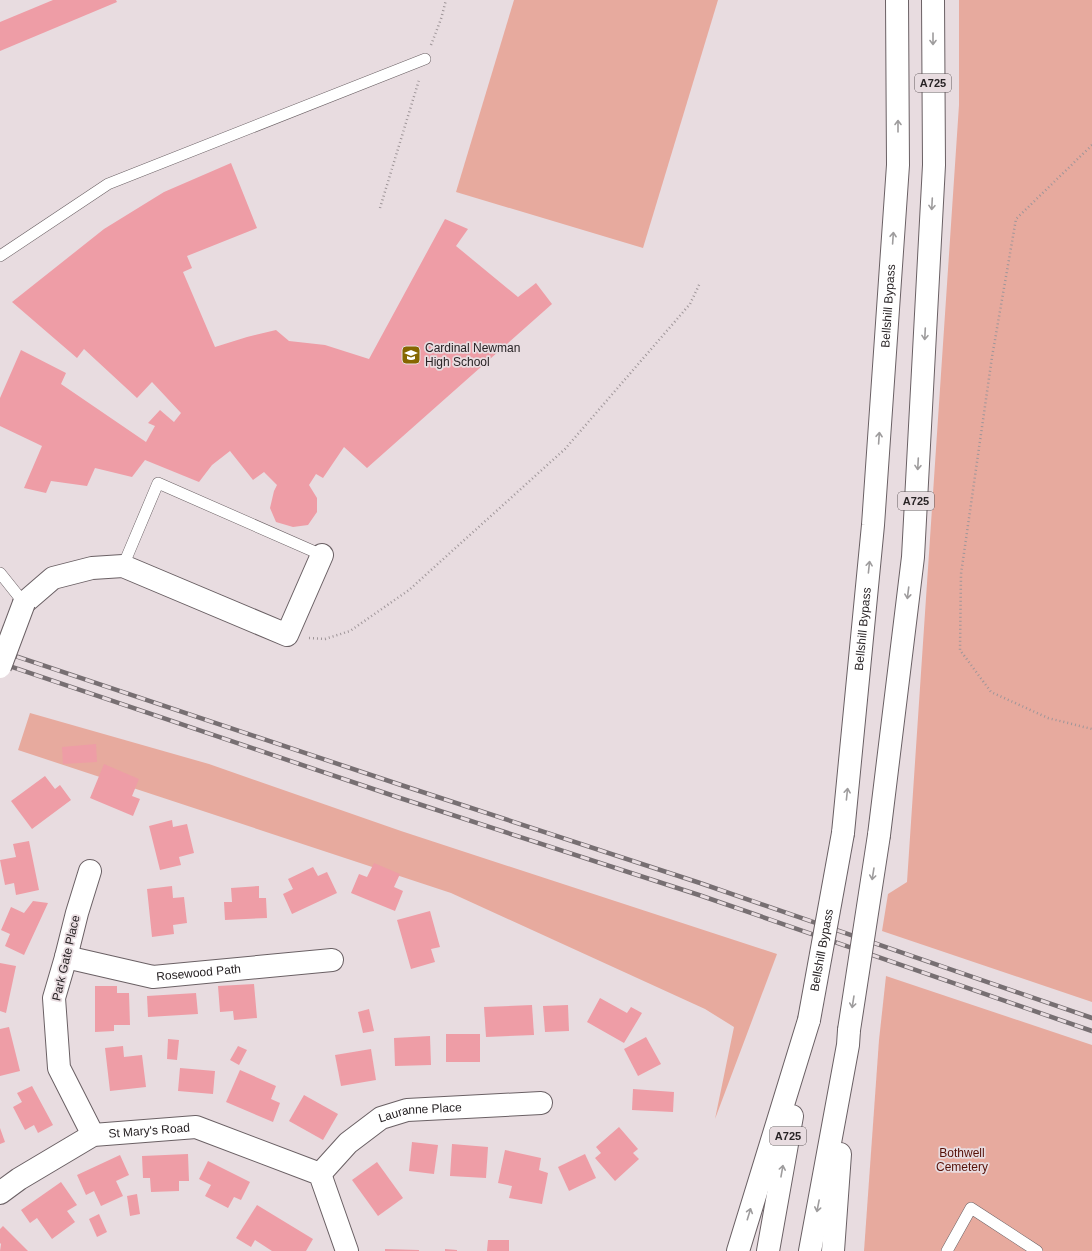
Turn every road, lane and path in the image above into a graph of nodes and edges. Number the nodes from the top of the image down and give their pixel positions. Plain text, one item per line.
1 (446, 0) edge
2 (897, 0) edge
3 (933, 0) edge
4 (425, 58) junction
5 (1092, 145) edge
6 (380, 208) dead end
7 (0, 256) edge
8 (700, 283) dead end
9 (322, 555) joint
10 (123, 566) junction
11 (0, 572) edge
12 (24, 603) junction
13 (287, 635) junction
14 (0, 667) edge
15 (1092, 729) edge
16 (90, 871) dead end
17 (66, 957) junction
18 (332, 960) dead end
19 (809, 1020) junction
20 (848, 1038) junction
21 (541, 1103) dead end
22 (93, 1135) junction
23 (320, 1174) junction
24 (0, 1193) edge
25 (347, 1251) edge
26 (738, 1251) edge
27 (768, 1251) edge
28 (810, 1251) edge
29 (833, 1251) edge
30 (946, 1251) edge
31 (1037, 1251) edge

1 - 4 path
19 -> 2 main road, Bellshill Bypass / A725, bridge
3 -> 20 main road, A725, bridge
4 - 6 path
4 - 7 lane
5 - 15 path
8 - 13 path
9 - 10 lane
9 - 13 main road
10 - 12 main road
10 - 13 main road
11 - 12 lane
12 - 14 main road, bridge
16 - 17 main road, Park Gate Place
17 - 18 main road, Rosewood Path
17 - 22 main road, Park Gate Place
26 -> 19 main road
27 -> 19 main road, Bellshill Bypass / A725
20 -> 28 main road, A725
20 - 29 main road
21 - 23 main road, Lauranne Place
22 - 23 main road, St Mary's Road
22 - 24 main road, St Mary's Road
23 - 25 main road
30 - 31 lane

